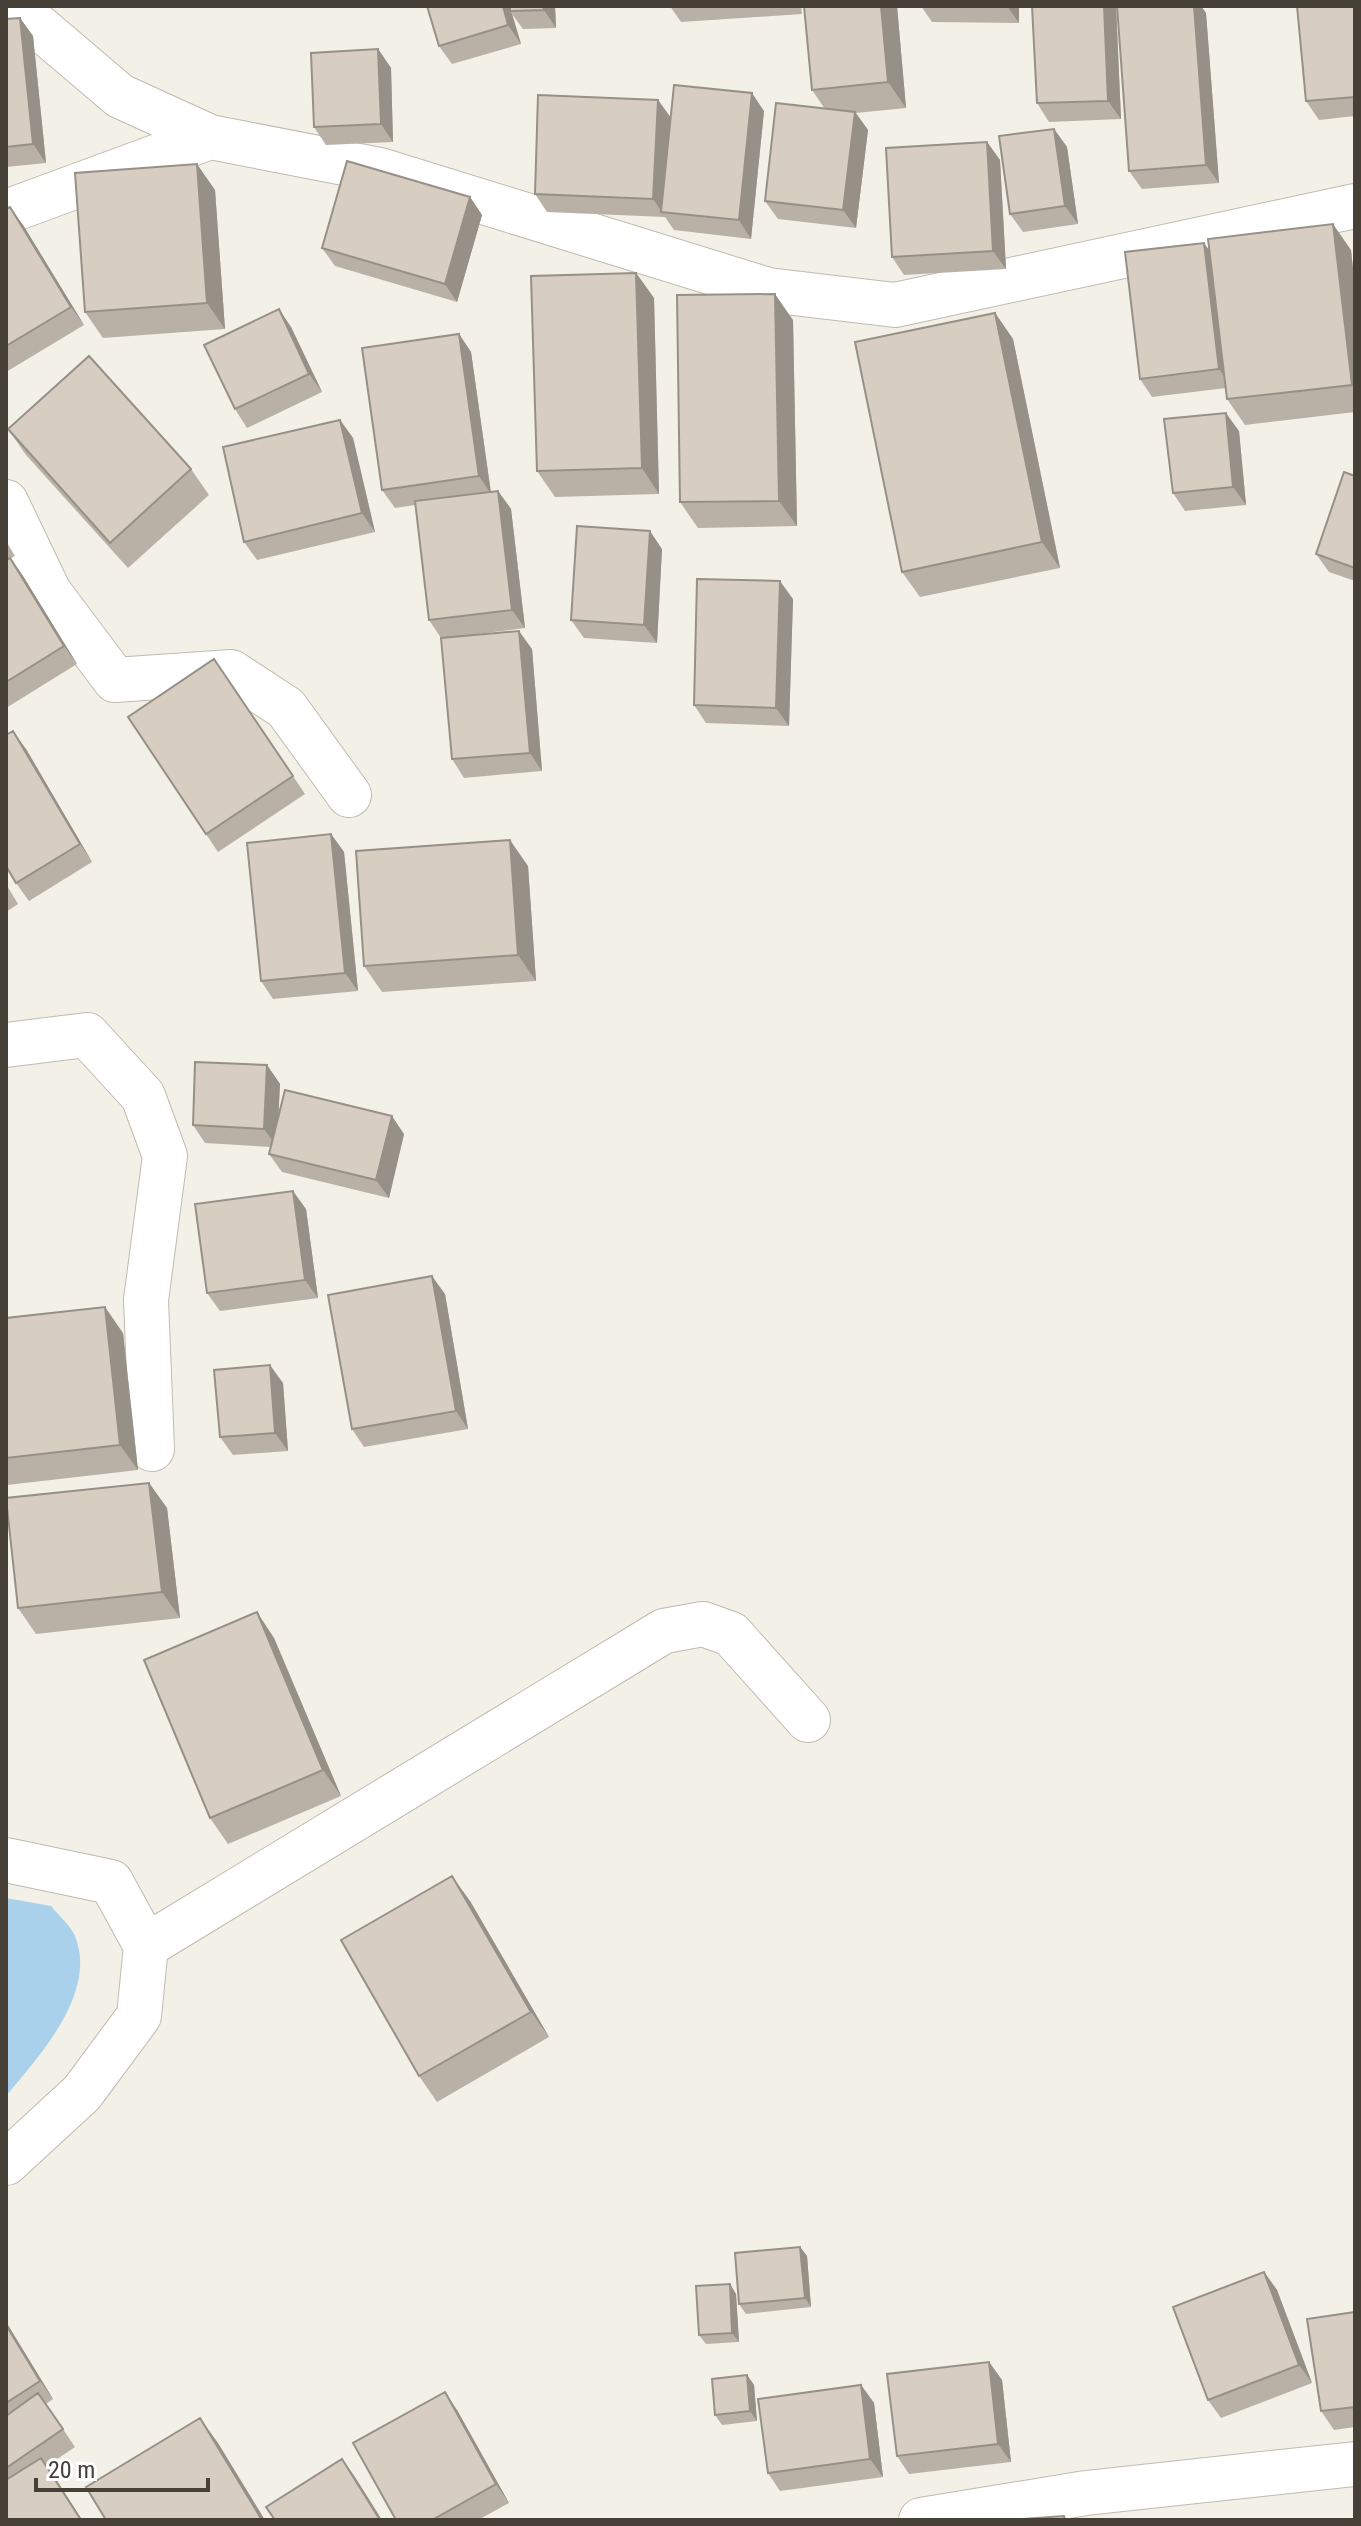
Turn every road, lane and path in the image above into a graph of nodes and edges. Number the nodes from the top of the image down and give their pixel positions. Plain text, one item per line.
1 (14, 6) edge
2 (210, 137) junction
3 (1355, 206) edge
4 (6, 212) edge
5 (6, 502) edge
6 (349, 795) dead end
7 (6, 1045) edge
8 (152, 1449) dead end
9 (808, 1720) dead end
10 (6, 1860) edge
11 (146, 1946) junction
12 (6, 2163) edge
13 (1355, 2464) edge
14 (921, 2520) edge

1 - 2 street
2 - 3 street
2 - 4 street
5 - 6 street
7 - 8 street
9 - 11 street
10 - 11 street
11 - 12 street
13 - 14 street

